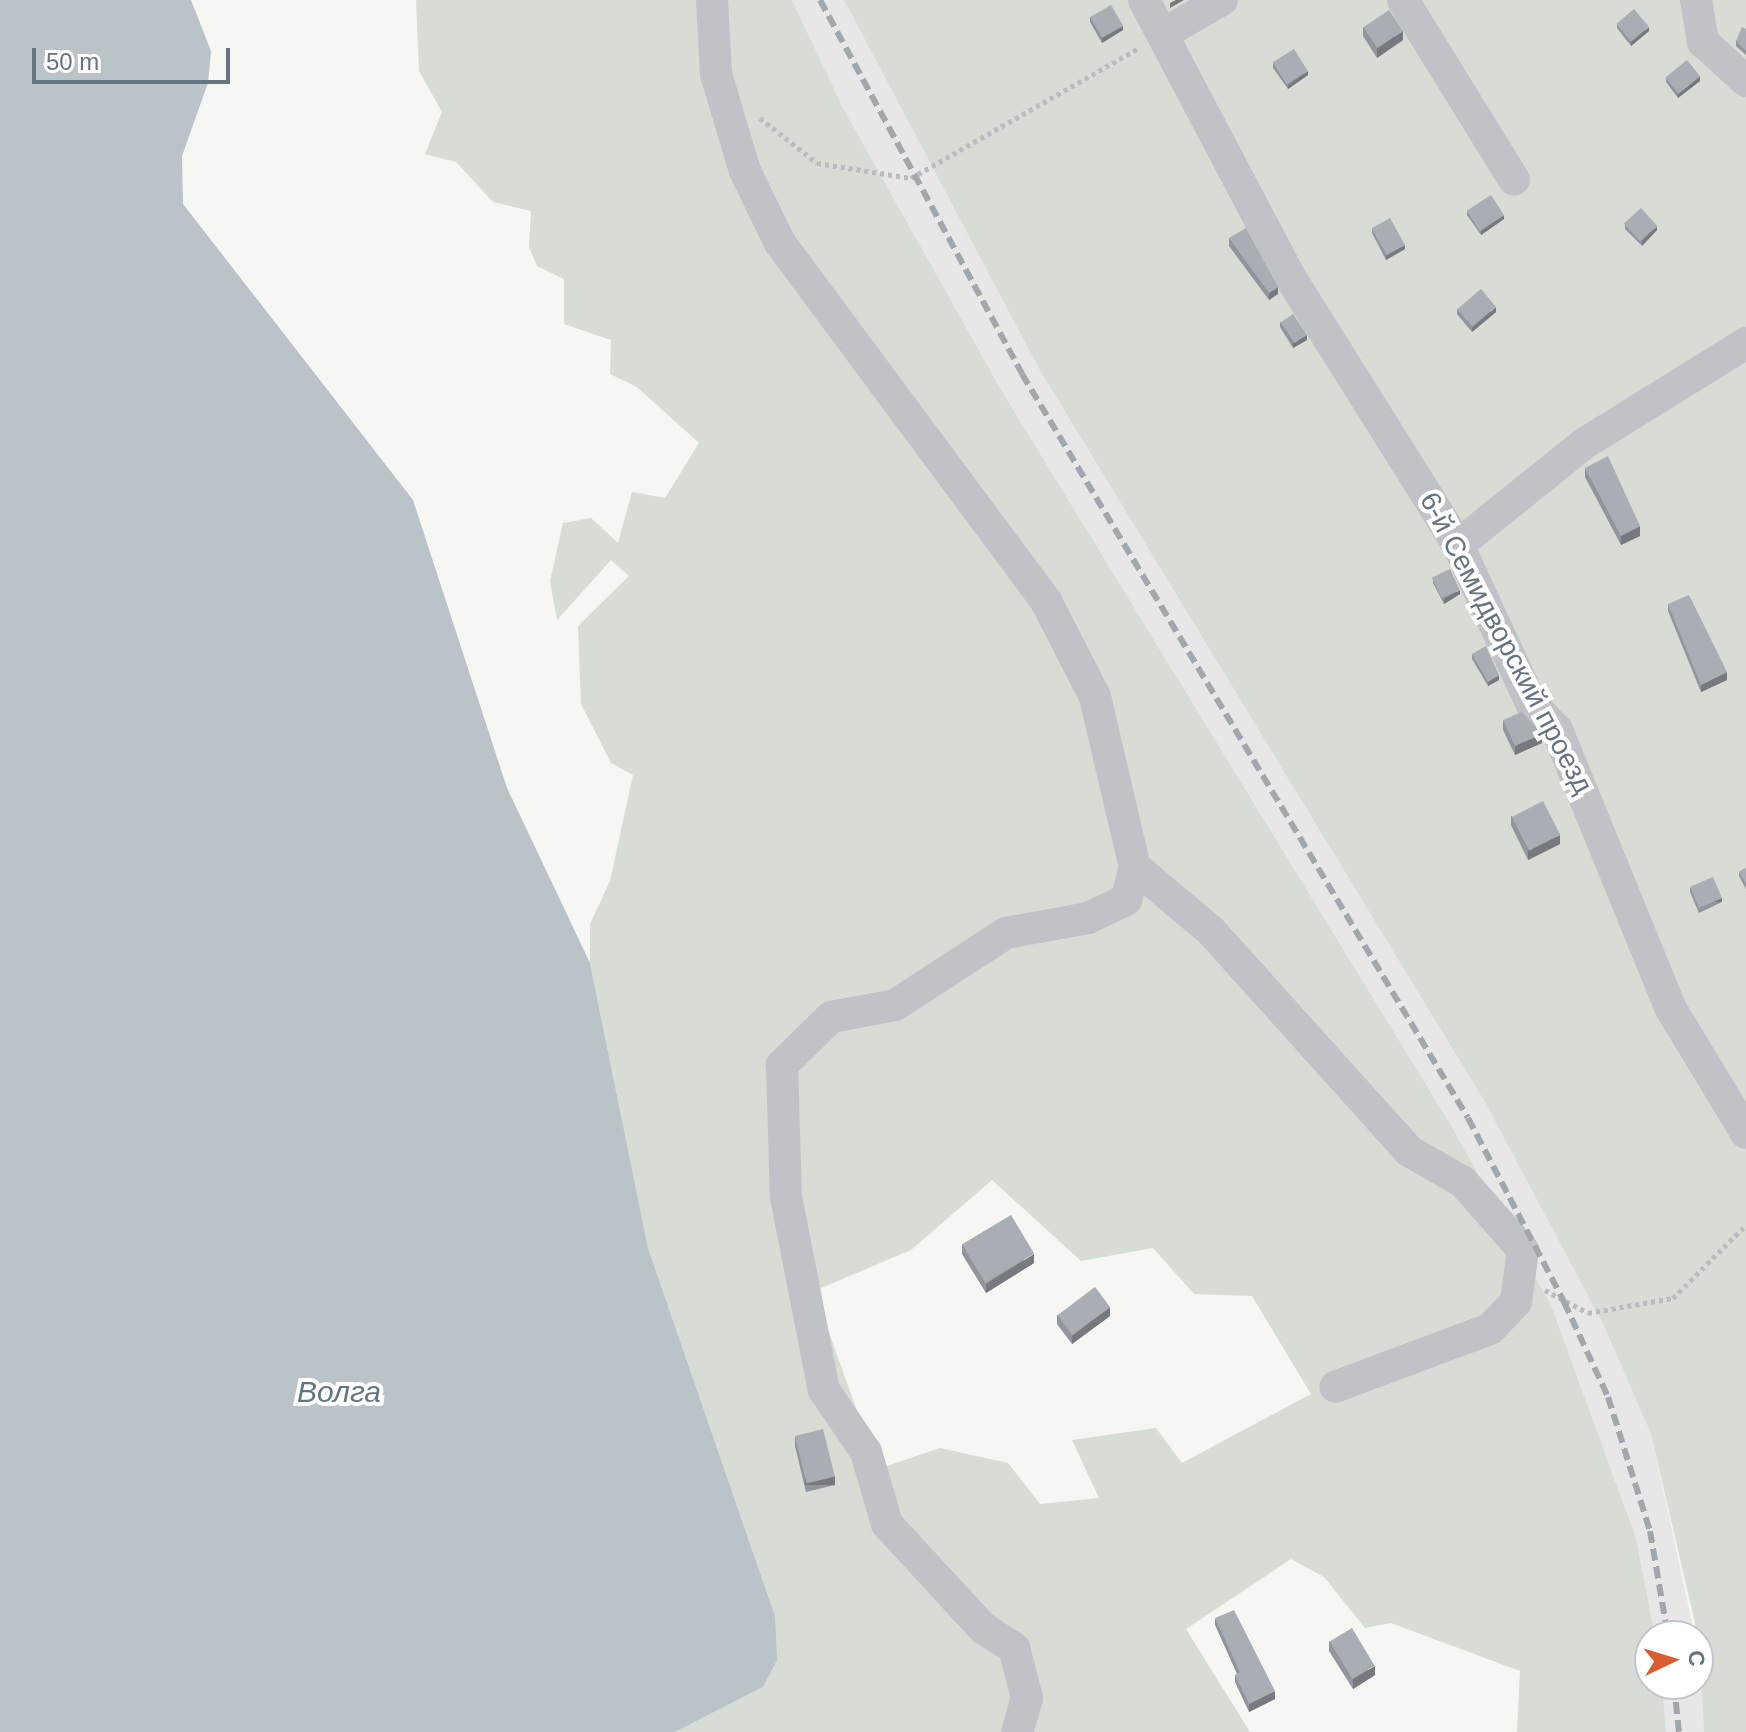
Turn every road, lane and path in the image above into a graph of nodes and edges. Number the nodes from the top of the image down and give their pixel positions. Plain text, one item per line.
1 (712, 0) edge
2 (1144, 0) edge
3 (1222, 0) edge
4 (1403, 0) edge
5 (1696, 0) edge
6 (1163, 34) junction
7 (1746, 81) edge
8 (755, 115) dead end
9 (1514, 180) dead end
10 (1746, 343) edge
11 (1458, 545) junction
12 (1135, 867) junction
13 (1746, 1133) edge
14 (1746, 1225) edge
15 (1522, 1256) junction
16 (1335, 1387) dead end
17 (1017, 1732) edge

1 - 12 street
2 - 6 street, 6-й Семидворский проезд
3 - 6 street
4 - 9 street
5 - 7 street
6 - 8 path
6 - 11 street, 6-й Семидворский проезд
10 - 11 street
11 - 13 street, 6-й Семидворский проезд
12 - 15 street
12 - 17 street
14 - 15 path
15 - 16 street

